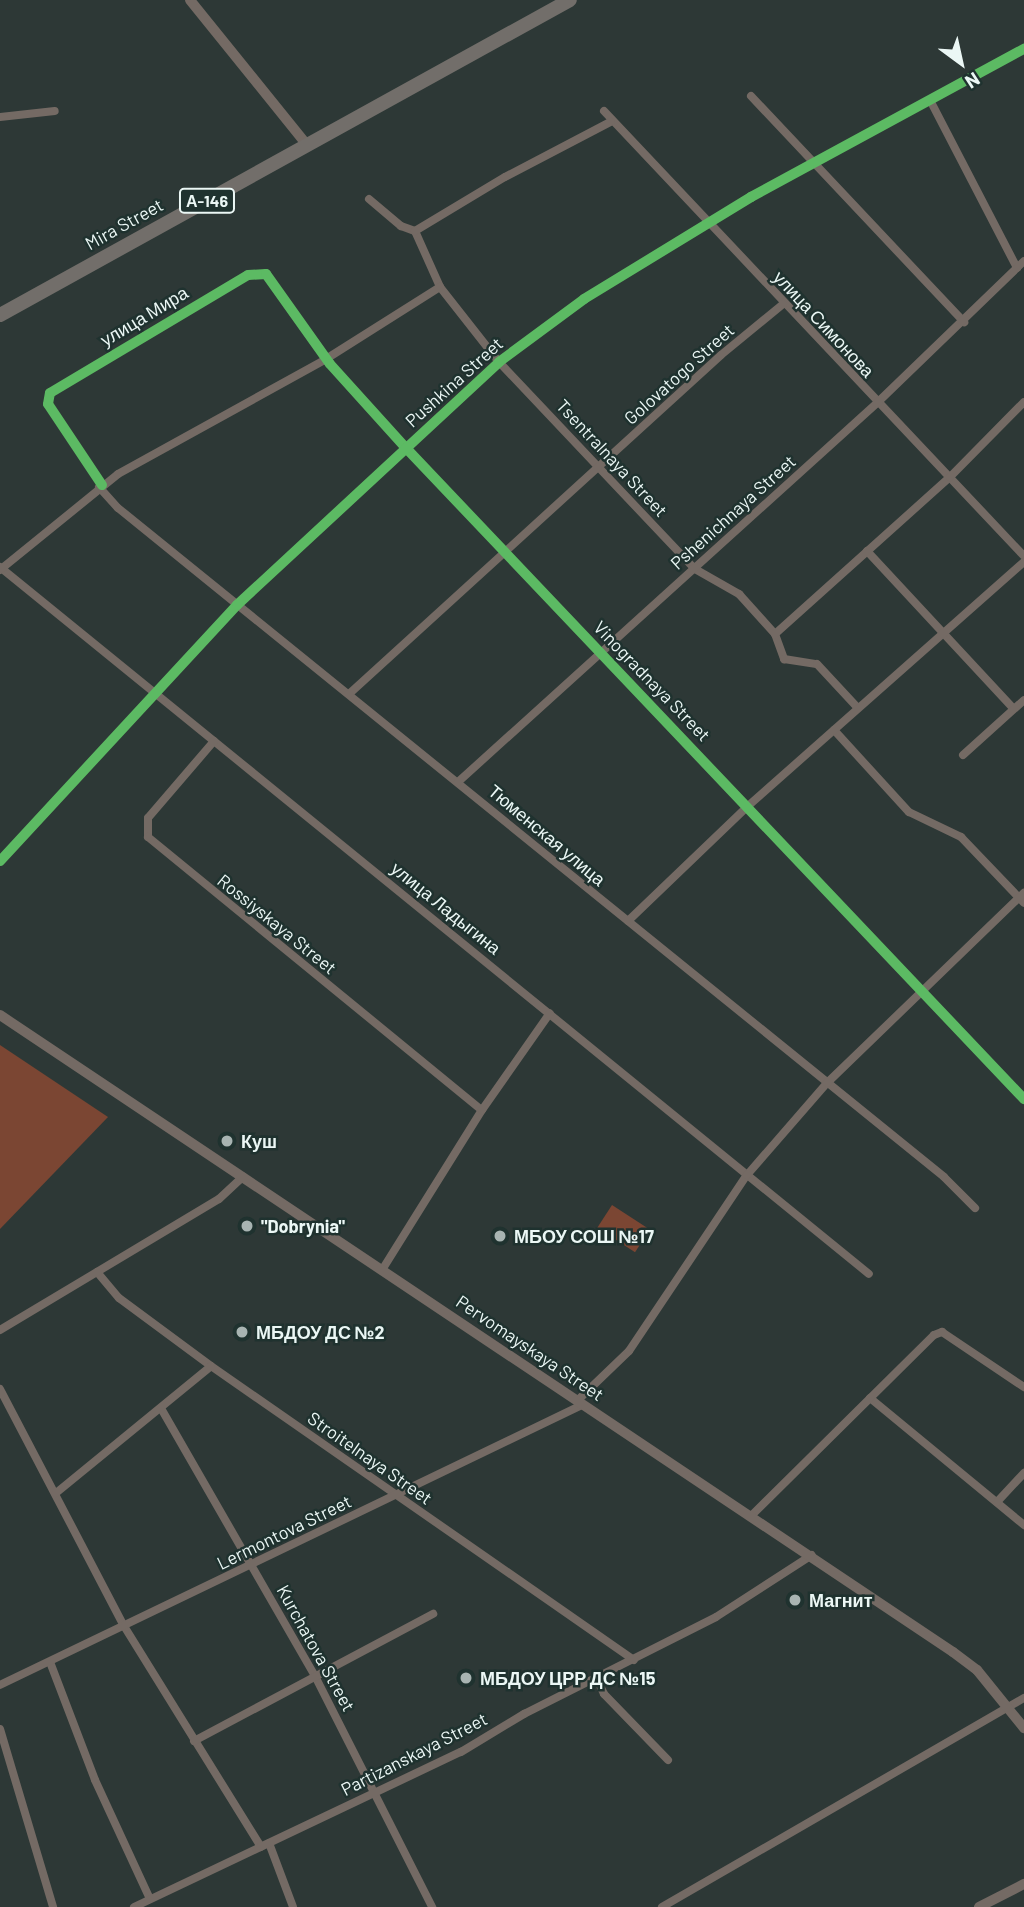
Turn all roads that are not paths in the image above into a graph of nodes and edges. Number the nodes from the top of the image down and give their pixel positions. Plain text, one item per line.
1 (190, 0) edge
2 (569, 0) edge
3 (1024, 49) edge
4 (751, 96) dead end
5 (931, 102) junction
6 (55, 111) dead end
7 (604, 111) dead end
8 (0, 117) edge
9 (610, 122) junction
10 (307, 145) junction
11 (816, 165) junction
12 (369, 199) dead end
13 (709, 225) junction
14 (415, 231) junction
15 (1022, 263) edge
16 (270, 276) joint
17 (440, 287) junction
18 (783, 304) junction
19 (0, 315) edge
20 (964, 322) junction
21 (326, 359) junction
22 (499, 362) junction
23 (1024, 401) edge
24 (877, 402) junction
25 (50, 406) joint
26 (406, 448) junction
27 (600, 466) junction
28 (950, 477) junction
29 (100, 486) junction
30 (867, 551) junction
31 (507, 554) junction
32 (1024, 556) edge
33 (1024, 562) edge
34 (0, 569) edge
35 (695, 569) junction
36 (237, 605) junction
37 (940, 633) junction
38 (775, 634) junction
39 (601, 653) junction
40 (154, 694) junction
41 (349, 694) junction
42 (1024, 699) edge
43 (857, 707) junction
44 (1013, 708) junction
45 (834, 730) junction
46 (214, 741) junction
47 (963, 755) dead end
48 (458, 782) junction
49 (748, 806) junction
50 (0, 861) edge
51 (1022, 898) edge
52 (628, 921) junction
53 (922, 995) junction
54 (550, 1013) junction
55 (0, 1015) edge
56 (827, 1083) junction
57 (1024, 1099) edge
58 (482, 1110) junction
59 (747, 1175) junction
60 (243, 1177) junction
61 (975, 1208) dead end
62 (382, 1270) junction
63 (97, 1272) junction
64 (869, 1274) dead end
65 (0, 1330) edge
66 (211, 1366) junction
67 (1024, 1387) edge
68 (0, 1389) edge
69 (870, 1398) junction
70 (579, 1403) junction
71 (162, 1409) junction
72 (1024, 1473) edge
73 (56, 1493) junction
74 (396, 1496) junction
75 (997, 1502) junction
76 (751, 1517) junction
77 (1024, 1525) edge
78 (812, 1556) junction
79 (252, 1565) junction
80 (433, 1614) dead end
81 (124, 1626) junction
82 (634, 1660) junction
83 (50, 1662) junction
84 (316, 1678) junction
85 (597, 1679) junction
86 (0, 1685) edge
87 (1024, 1698) edge
88 (1008, 1707) junction
89 (1024, 1728) edge
90 (0, 1729) edge
91 (194, 1741) junction
92 (667, 1760) dead end
93 (374, 1792) junction
94 (265, 1845) junction
95 (1024, 1884) edge
96 (150, 1899) junction
97 (53, 1907) edge
98 (134, 1907) edge
99 (293, 1907) edge
100 (432, 1907) edge
101 (662, 1907) edge
102 (979, 1907) edge

1 - 10 street
2 - 10 highway, Mira Street / А-146
3 - 5 street, Pushkina Street
4 - 11 street
5 - 11 street, Pushkina Street
5 - 15 street
6 - 8 street
7 - 9 street, улица Симонова
9 - 13 street, улица Симонова
9 - 14 street
10 - 19 highway, Mira Street / А-146
11 - 13 street, Pushkina Street
11 - 20 street
12 - 14 street
13 - 18 street, улица Симонова
13 - 22 street, Pushkina Street
14 - 17 street, Tsentralnaya Street
15 - 20 street, Pshenichnaya Street
16 - 21 street, Vinogradnaya Street
16 - 25 street, улица Мира
17 - 21 street
17 - 22 street, Tsentralnaya Street
18 - 24 street, улица Симонова
18 - 27 street, Golovatogo Street
20 - 24 street, Pshenichnaya Street
21 - 26 street, Vinogradnaya Street
21 - 29 street
22 - 26 street, Pushkina Street
22 - 27 street, Tsentralnaya Street
23 - 28 street
24 - 28 street, улица Симонова
24 - 35 street, Pshenichnaya Street
25 - 29 street, Тюменская улица
26 - 31 street, Vinogradnaya Street
26 - 36 street, Pushkina Street
27 - 31 street, Golovatogo Street
27 - 35 street, Tsentralnaya Street
28 - 30 street
28 - 32 street, улица Симонова
29 - 34 street
29 - 36 street, Тюменская улица
30 - 37 street
30 - 38 street
31 - 39 street, Vinogradnaya Street
31 - 41 street, Golovatogo Street
33 - 37 street
34 - 40 street, улица Ладыгина
35 - 38 street, Tsentralnaya Street
35 - 39 street, Pshenichnaya Street
36 - 40 street, Pushkina Street
36 - 41 street, Тюменская улица
37 - 43 street
37 - 44 street
38 - 43 street, Tsentralnaya Street
39 - 48 street, Pshenichnaya Street
39 - 49 street, Vinogradnaya Street
40 - 46 street, улица Ладыгина
40 - 50 street, Pushkina Street
41 - 48 street, Тюменская улица
42 - 44 street
43 - 45 street
44 - 47 street
45 - 49 street
45 - 51 street
46 - 54 street, улица Ладыгина
46 - 58 street, Rossiyskaya Street
48 - 52 street, Тюменская улица
49 - 52 street
49 - 53 street, Vinogradnaya Street
51 - 53 street, Lermontova Street
52 - 56 street, Тюменская улица
53 - 56 street, Lermontova Street
53 - 57 street, Vinogradnaya Street
54 - 58 street
54 - 59 street, улица Ладыгина
55 - 60 street, Pervomayskaya Street
56 - 59 street, Lermontova Street
56 - 61 street, Тюменская улица
58 - 62 street
59 - 64 street, улица Ладыгина
59 - 70 street, Lermontova Street
60 - 62 street, Pervomayskaya Street
60 - 63 street
62 - 70 street, Pervomayskaya Street
63 - 65 street
63 - 66 street, Stroitelnaya Street
66 - 71 street
66 - 74 street, Stroitelnaya Street
67 - 69 street
68 - 73 street
69 - 75 street
69 - 76 street
70 - 74 street, Lermontova Street
70 - 76 street, Pervomayskaya Street
71 - 73 street
71 - 79 street, Kurchatova Street
72 - 75 street
73 - 81 street
74 - 79 street, Lermontova Street
74 - 82 street, Stroitelnaya Street
75 - 77 street
76 - 78 street, Pervomayskaya Street
78 - 82 street, Partizanskaya Street
78 - 88 street, Pervomayskaya Street
79 - 81 street, Lermontova Street
79 - 84 street, Kurchatova Street
80 - 84 street
81 - 83 street, Lermontova Street
81 - 91 street
82 - 85 street, Partizanskaya Street
83 - 86 street, Lermontova Street
83 - 96 street
84 - 91 street
84 - 93 street, Kurchatova Street
85 - 92 street
85 - 93 street, Partizanskaya Street
87 - 88 street
88 - 89 street, Pervomayskaya Street
88 - 101 street
90 - 97 street
91 - 94 street
93 - 94 street, Partizanskaya Street
93 - 100 street, Kurchatova Street
94 - 96 street, Partizanskaya Street
94 - 99 street
95 - 102 street
96 - 98 street, Partizanskaya Street

